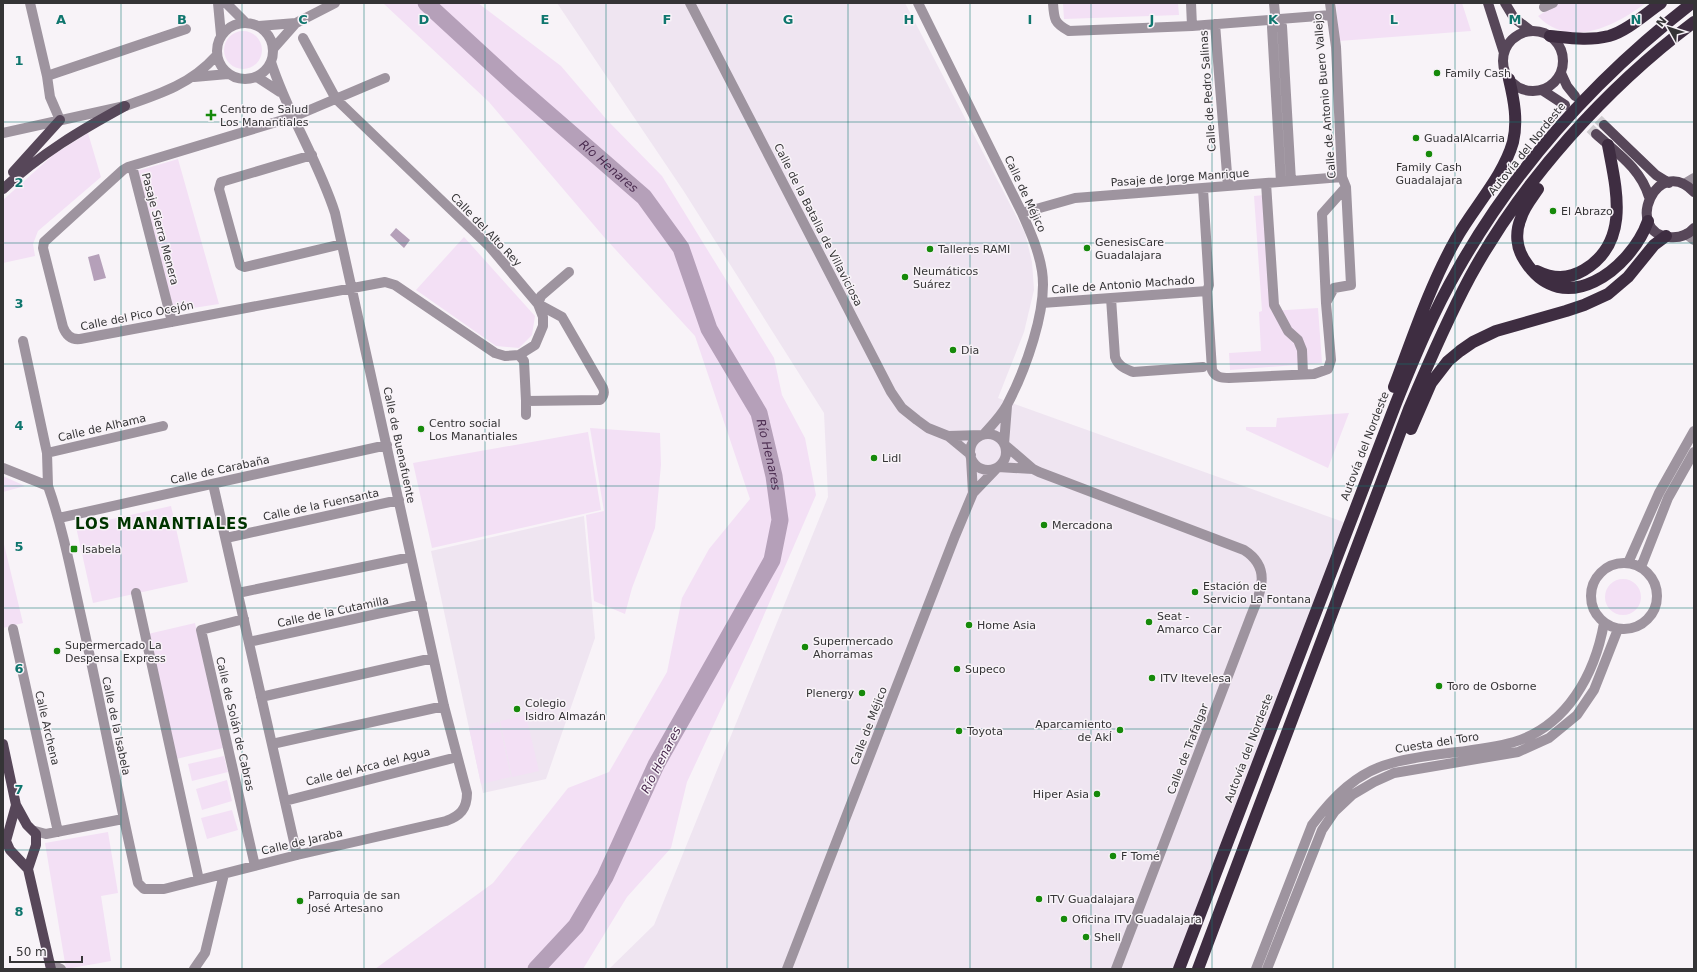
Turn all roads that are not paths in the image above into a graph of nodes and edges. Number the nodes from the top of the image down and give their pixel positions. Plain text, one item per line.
1 (30, 3) edge
2 (218, 3) edge
3 (226, 3) edge
4 (335, 3) edge
5 (690, 3) edge
6 (918, 3) edge
7 (1053, 3) edge
8 (1191, 3) edge
9 (1274, 3) edge
10 (1330, 3) edge
11 (1488, 3) edge
12 (1505, 3) edge
13 (1661, 3) edge
14 (1692, 3) edge
15 (1331, 15) junction
16 (245, 22) junction
17 (1694, 22) edge
18 (296, 23) junction
19 (1276, 23) junction
20 (1216, 24) junction
21 (259, 26) junction
22 (1192, 26) junction
23 (186, 29) dead end
24 (1694, 30) edge
25 (1531, 31) junction
26 (221, 35) junction
27 (1550, 36) junction
28 (303, 38) dead end
29 (273, 49) junction
30 (1504, 54) junction
31 (216, 56) junction
32 (271, 62) junction
33 (1561, 72) junction
34 (228, 74) junction
35 (47, 76) junction
36 (194, 77) junction
37 (257, 77) junction
38 (385, 78) dead end
39 (1509, 79) junction
40 (1542, 90) junction
41 (280, 92) junction
42 (1575, 96) tunnel mouth
43 (336, 99) junction
44 (1565, 105) tunnel mouth
45 (125, 106) junction
46 (293, 117) junction
47 (60, 120) junction
48 (1604, 125) tunnel mouth
49 (3, 132) edge
50 (1596, 134) tunnel mouth
51 (1608, 145) junction
52 (312, 155) junction
53 (132, 166) junction
54 (1342, 177) junction
55 (1694, 178) edge
56 (1286, 182) junction
57 (3, 183) edge
58 (1266, 183) junction
59 (1669, 183) junction
60 (1684, 184) junction
61 (1228, 186) junction
62 (1346, 187) junction
63 (1203, 189) junction
64 (3, 190) edge
65 (1694, 192) edge
66 (1649, 197) junction
67 (1022, 213) junction
68 (1648, 221) junction
69 (1694, 228) edge
70 (1666, 236) junction
71 (1690, 237) edge
72 (342, 244) junction
73 (1527, 265) junction
74 (569, 272) dead end
75 (352, 288) junction
76 (1207, 291) junction
77 (1111, 298) junction
78 (1042, 303) junction
79 (1326, 303) junction
80 (538, 304) junction
81 (172, 322) junction
82 (23, 341) dead end
83 (519, 355) junction
84 (1203, 367) dead end
85 (1303, 374) junction
86 (1229, 378) joint
87 (526, 401) junction
88 (1007, 406) junction
89 (526, 415) dead end
90 (163, 426) dead end
91 (1694, 431) edge
92 (983, 435) junction
93 (948, 436) junction
94 (387, 445) junction
95 (1005, 445) junction
96 (1694, 452) edge
97 (47, 453) junction
98 (971, 457) junction
99 (3, 468) edge
100 (997, 468) junction
101 (1033, 469) junction
102 (213, 484) junction
103 (48, 486) junction
104 (973, 493) junction
105 (399, 500) junction
106 (59, 518) junction
107 (1349, 524) junction
108 (226, 538) junction
109 (412, 557) junction
110 (1628, 563) junction
111 (1641, 567) junction
112 (136, 593) dead end
113 (238, 593) junction
114 (422, 604) junction
115 (244, 619) junction
116 (1604, 623) junction
117 (13, 629) dead end
118 (1618, 629) junction
119 (249, 642) junction
120 (434, 658) junction
121 (261, 697) junction
122 (1282, 697) junction
123 (1297, 703) junction
124 (444, 706) junction
125 (3, 744) edge
126 (272, 744) junction
127 (457, 757) junction
128 (285, 801) junction
129 (16, 805) junction
130 (463, 810) joint
131 (123, 819) junction
132 (8, 831) junction
133 (58, 832) junction
134 (33, 836) junction
135 (14, 853) junction
136 (297, 855) junction
137 (256, 866) junction
138 (28, 869) junction
139 (224, 874) junction
140 (199, 880) junction
141 (144, 889) joint
142 (50, 967) edge
143 (789, 968) edge
144 (61, 969) edge
145 (194, 969) edge
146 (1116, 969) edge
147 (1171, 969) edge
148 (1178, 969) edge
149 (1198, 969) edge
150 (1256, 969) edge
151 (1267, 969) edge

1 - 35 street
2 - 26 street
3 - 16 street
4 - 18 street
5 - 93 street, Calle de la Batalla de Villaviciosa
6 - 67 street, Calle de Méjico
7 - 22 street
8 - 22 street
9 - 19 street
10 - 15 street, Calle de Antonio Buero Vallejo
11 - 30 main road
12 - 25 main road
13 - 27 highway
14 - 107 highway, Autovía del Nordeste
15 - 19 street
15 - 54 street, Calle de Antonio Buero Vallejo
16 - 21 street
16 - 26 street
17 - 123 highway
18 - 21 street
18 - 29 street
19 - 20 street
19 - 56 street
20 - 22 street
20 - 61 street, Calle de Pedro Salinas
21 - 29 street
23 - 35 street
24 - 73 highway
25 - 27 main road
25 - 30 main road
26 - 31 street
27 - 33 main road
28 - 43 street, Calle del Alto Rey
29 - 32 street
30 - 39 main road
31 - 34 street
31 - 36 street
32 - 37 street
32 - 41 street, Calle de Buenafuente
33 - 40 main road
33 - 42 main road
34 - 36 street
34 - 37 street
35 - 47 street
36 - 45 street
37 - 41 street, Calle de Buenafuente
38 - 43 street, Calle del Pico Ocejón
39 - 40 main road
39 - 107 highway
40 - 44 main road
41 - 46 street, Calle de Buenafuente
43 - 46 street, Calle del Pico Ocejón
43 - 80 street, Calle del Alto Rey
45 - 47 street
45 - 64 main road
46 - 52 street, Calle de Buenafuente
46 - 53 street, Calle del Pico Ocejón
47 - 49 street
47 - 57 main road
48 - 59 main road
50 - 51 main road
51 - 66 main road
51 - 73 highway
52 - 72 street, Calle de Buenafuente
52 - 72 street
53 - 81 street, Pasaje Sierra Menera
53 - 81 street, Calle del Pico Ocejón
54 - 56 street, Pasaje de Jorge Manrique
54 - 62 street, Calle de Antonio Buero Vallejo
55 - 60 street
56 - 58 street, Pasaje de Jorge Manrique
58 - 61 street, Pasaje de Jorge Manrique
58 - 85 street
59 - 60 main road
59 - 66 main road
60 - 65 main road
61 - 63 street, Pasaje de Jorge Manrique
62 - 79 street, Calle de Antonio Buero Vallejo
62 - 79 street, Calle de Antonio Buero Vallejo
63 - 67 street, Pasaje de Jorge Manrique
63 - 76 street, Calle de Antonio Machado
66 - 68 main road
67 - 78 street, Calle de Méjico
68 - 70 main road
68 - 73 highway
69 - 71 main road
70 - 71 main road
70 - 123 highway
72 - 75 street, Calle de Buenafuente
74 - 80 street
75 - 81 street, Calle del Pico Ocejón
75 - 83 street
75 - 94 street, Calle de Buenafuente
76 - 77 street, Calle de Antonio Machado
76 - 86 street, Calle de Antonio Machado
77 - 78 street, Calle de Antonio Machado
77 - 84 street
78 - 88 street, Calle de Méjico
79 - 85 street, Calle de Antonio Buero Vallejo
80 - 83 street, Calle del Alto Rey
80 - 87 street
82 - 97 street, Calle de la Isabela
83 - 87 street
85 - 86 street, Calle de Antonio Buero Vallejo
87 - 89 street
88 - 92 street, Calle de Méjico
88 - 95 street, Calle de Méjico
90 - 97 street, Calle de Alhama
91 - 110 street
92 - 93 street, Calle de la Batalla de Villaviciosa
92 - 95 street
92 - 98 street
93 - 98 street, Calle de la Batalla de Villaviciosa
94 - 102 street, Calle de Carabaña
94 - 105 street, Calle de Buenafuente
95 - 100 street
95 - 101 street, Calle de Trafalgar
96 - 111 street
97 - 103 street, Calle de la Isabela
98 - 100 street
98 - 104 street, Calle de Méjico
99 - 103 street
100 - 101 street, Calle de Trafalgar
100 - 104 street, Calle de Méjico
101 - 146 street, Calle de Trafalgar
102 - 106 street, Calle de Carabaña
102 - 108 street
103 - 106 street, Calle de la Isabela
104 - 143 street, Calle de Méjico
105 - 108 street, Calle de la Fuensanta
105 - 109 street, Calle de Buenafuente
106 - 131 street, Calle de la Isabela
107 - 122 highway, Autovía del Nordeste
108 - 113 street
109 - 113 street
109 - 114 street, Calle de Buenafuente
110 - 111 street
110 - 116 street
111 - 118 street
112 - 140 street
113 - 115 street
114 - 119 street, Calle de la Cutamilla
114 - 120 street, Calle de Buenafuente
115 - 119 street
115 - 137 street, Calle de Solán de Cabras
116 - 118 street
116 - 150 street, Cuesta del Toro
117 - 133 street, Calle Archena
118 - 151 street
119 - 121 street
120 - 121 street
120 - 124 street, Calle de Buenafuente
121 - 126 street
122 - 147 highway
122 - 148 highway, Autovía del Nordeste
123 - 149 highway
124 - 126 street
124 - 127 street, Calle de Buenafuente
125 - 129 main road
126 - 128 street
127 - 128 street, Calle del Arca del Agua
127 - 130 street, Calle de Buenafuente
128 - 136 street
129 - 132 main road
129 - 134 main road
130 - 136 street, Calle de Jaraba
131 - 133 street
131 - 141 street, Calle de la Isabela
132 - 134 main road
132 - 135 main road
133 - 134 street
134 - 135 main road
134 - 138 main road
135 - 138 main road
136 - 137 street, Calle de Jaraba
137 - 139 street, Calle de Jaraba
138 - 142 main road
139 - 140 street, Calle de Jaraba
139 - 145 street
140 - 141 street, Calle de Jaraba
142 - 144 street

